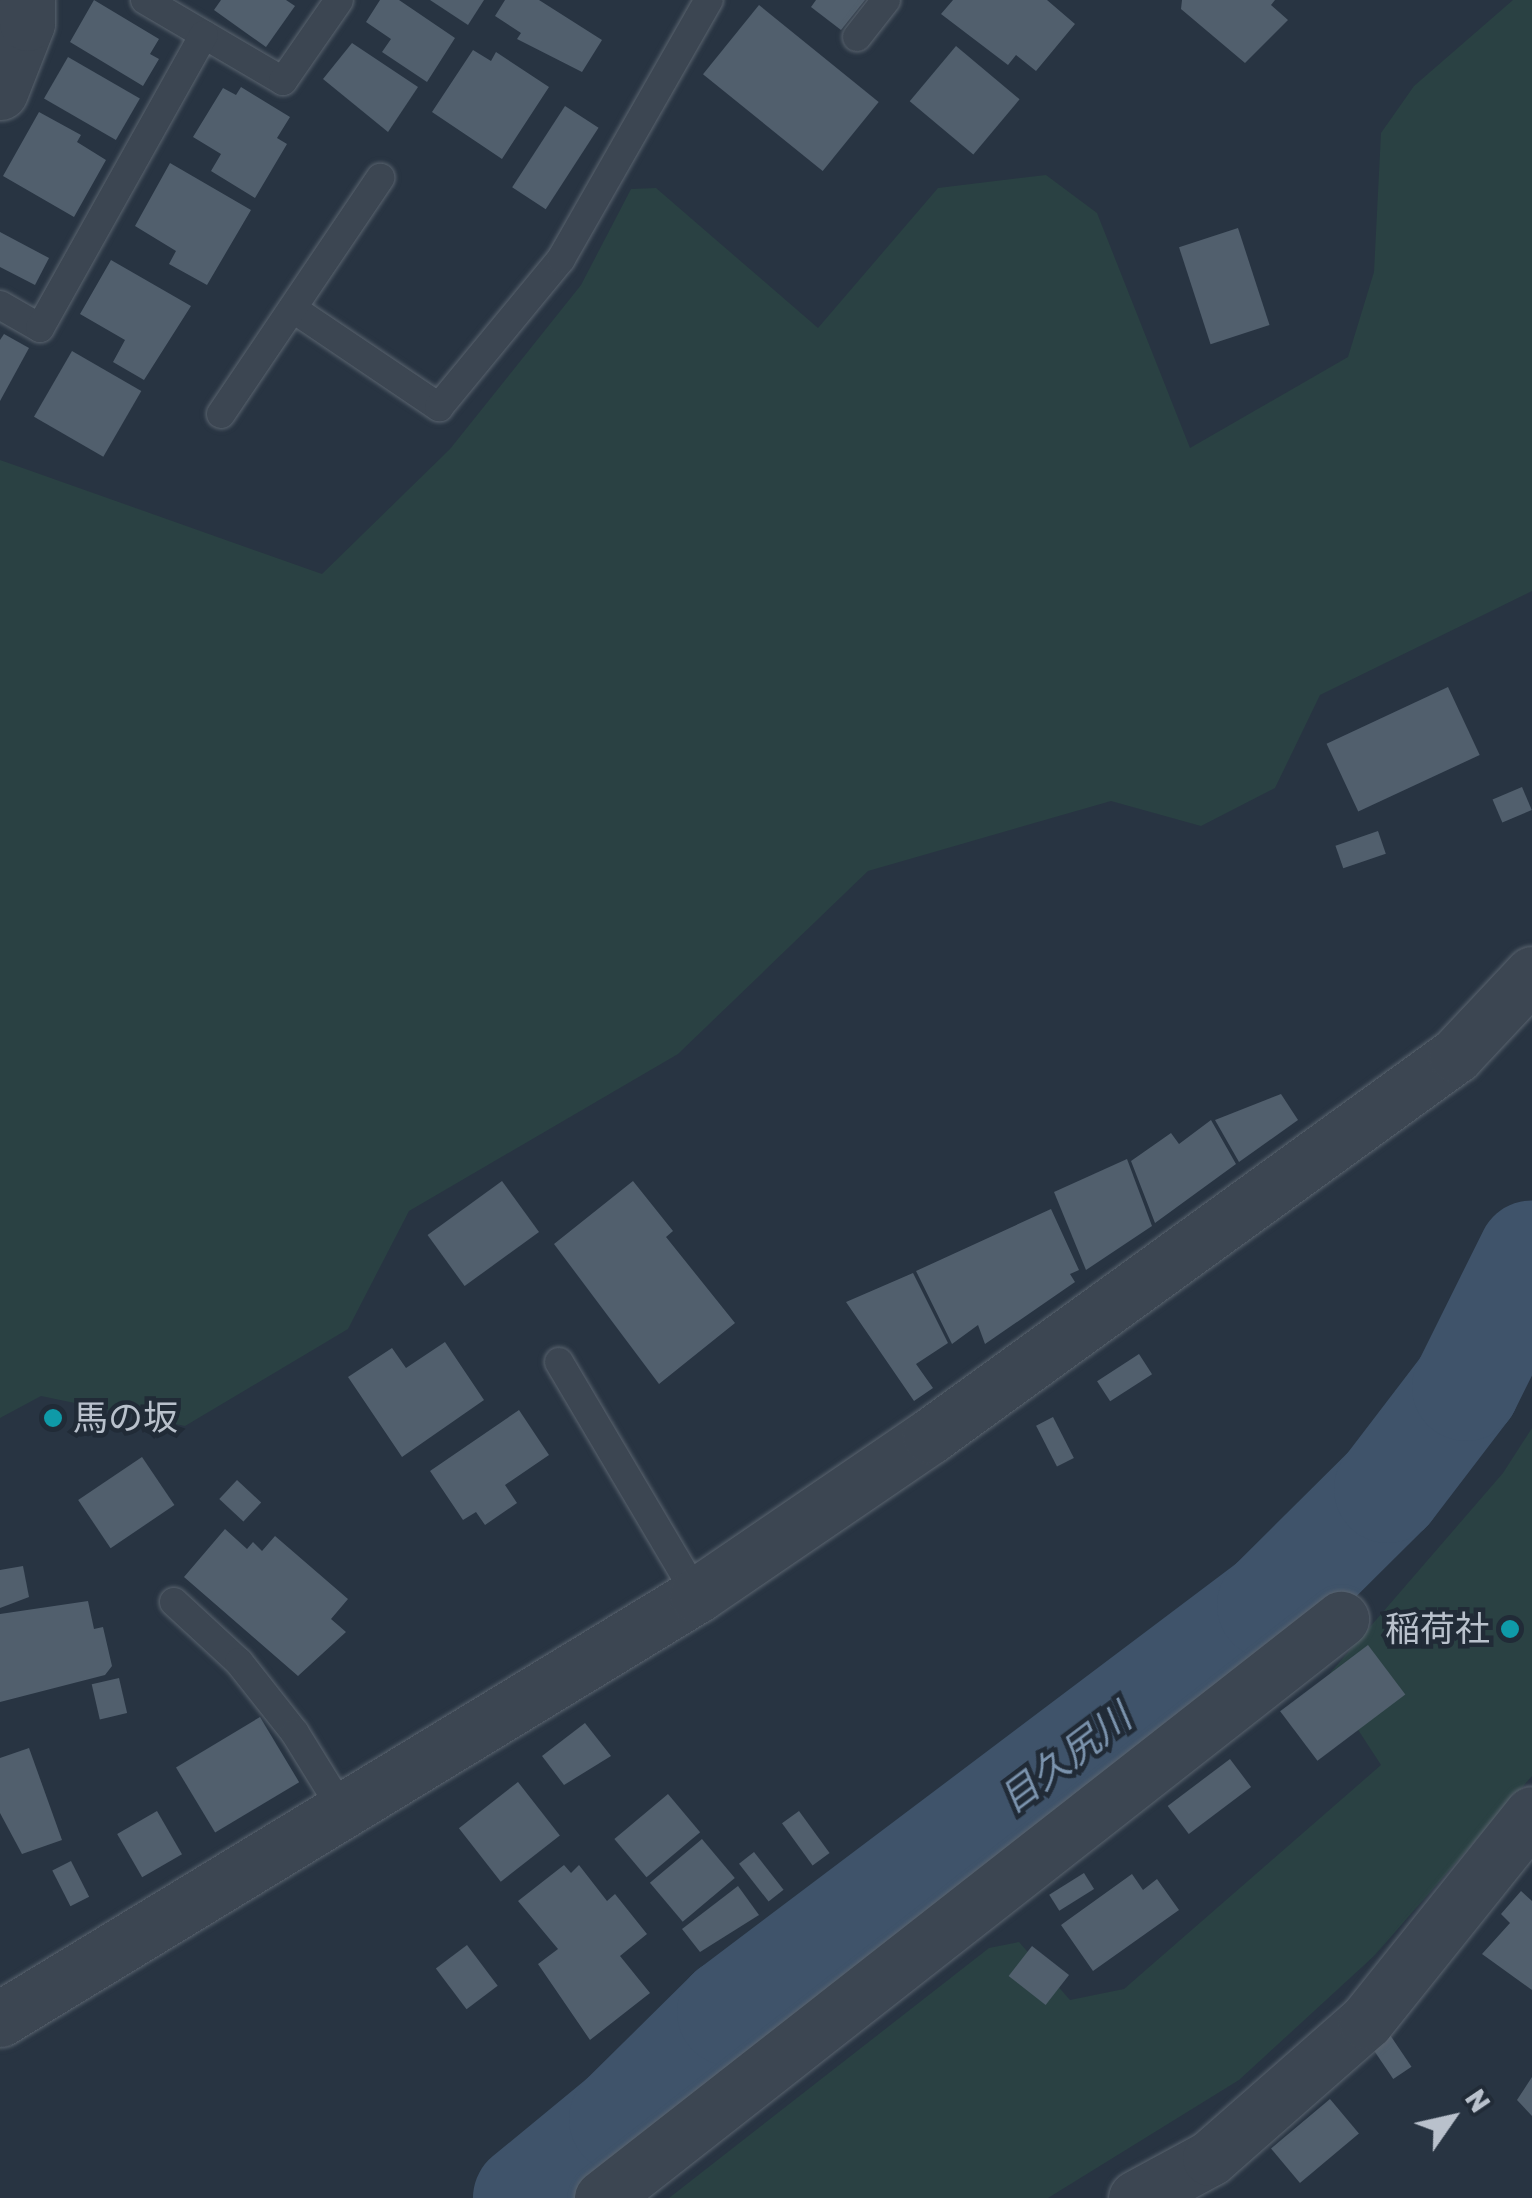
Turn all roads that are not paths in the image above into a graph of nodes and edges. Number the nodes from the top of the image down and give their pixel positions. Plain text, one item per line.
1 (27, 0) edge
2 (146, 0) edge
3 (339, 0) edge
4 (708, 0) edge
5 (886, 0) edge
6 (204, 35) junction
7 (857, 37) dead end
8 (3, 82) edge
9 (380, 178) dead end
10 (0, 305) edge
11 (295, 310) junction
12 (221, 414) dead end
13 (1532, 974) edge
14 (559, 1362) dead end
15 (697, 1596) junction
16 (174, 1602) dead end
17 (1341, 1619) dead end
18 (344, 1814) junction
19 (1532, 1814) edge
20 (0, 2018) edge
21 (602, 2198) edge
22 (1136, 2198) edge

1 - 8 street
2 - 6 lane
3 - 6 lane
4 - 11 lane
5 - 7 lane
6 - 10 lane
9 - 11 lane
11 - 12 lane
13 - 15 street
14 - 15 lane
15 - 18 street
16 - 18 lane
17 - 21 street
18 - 20 street
19 - 22 street

